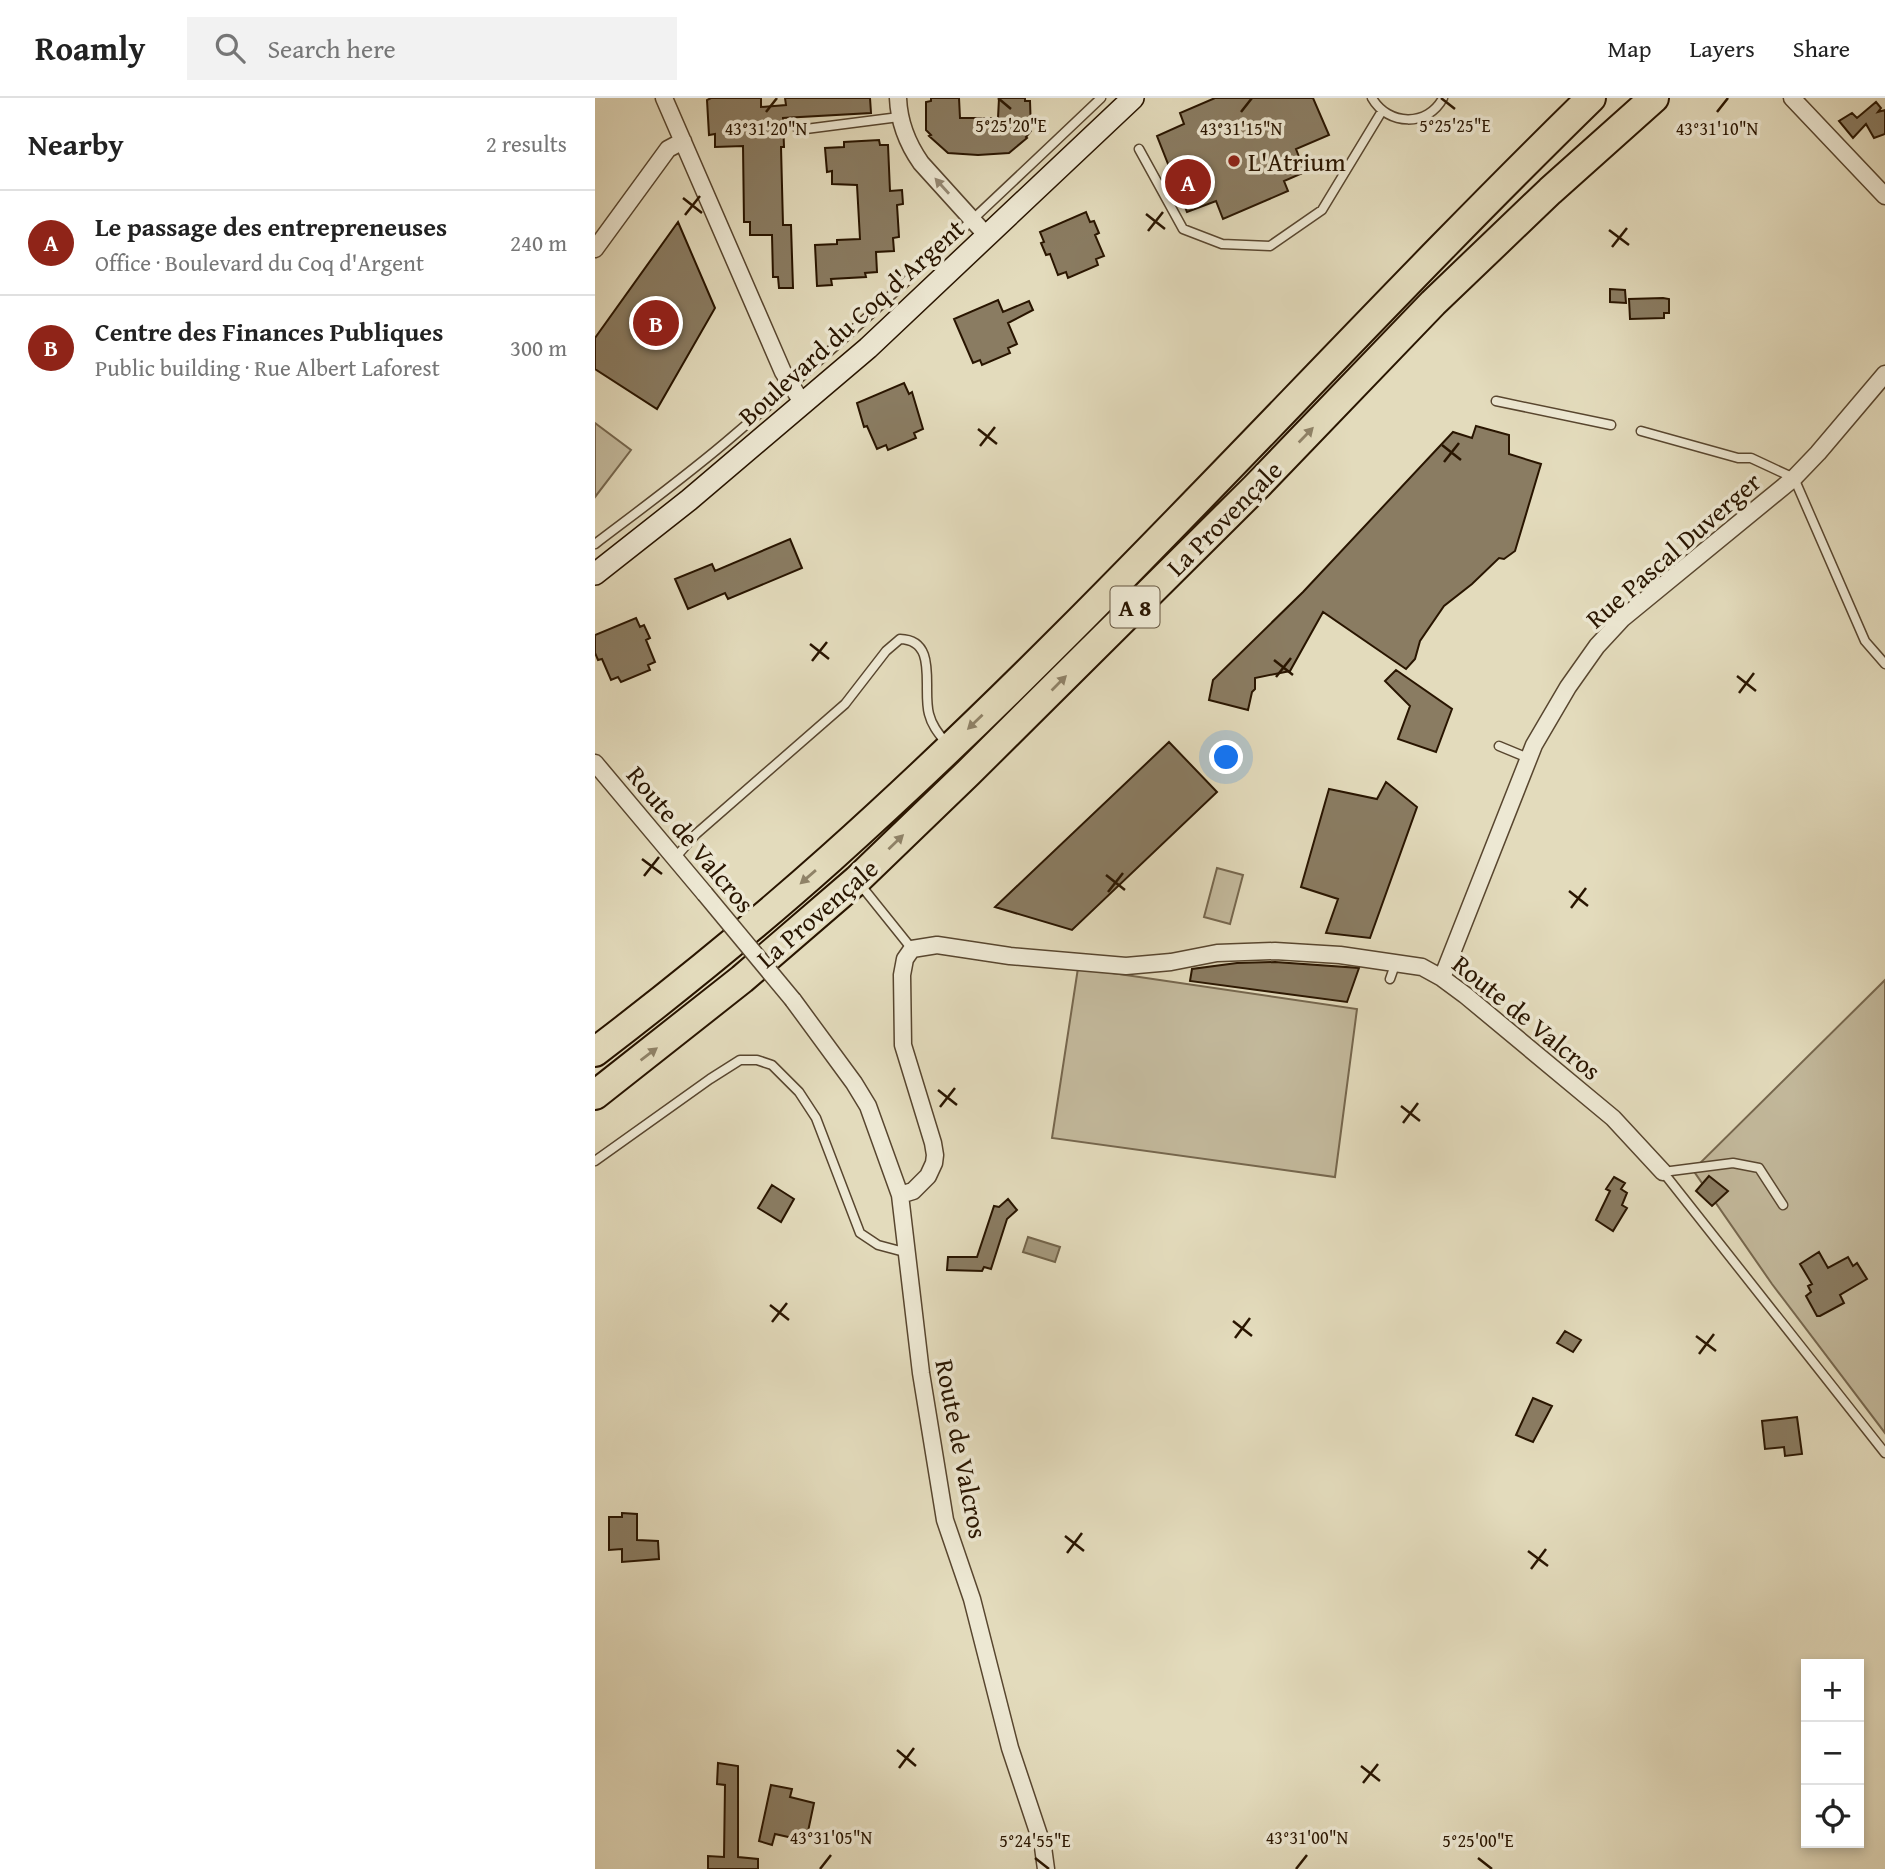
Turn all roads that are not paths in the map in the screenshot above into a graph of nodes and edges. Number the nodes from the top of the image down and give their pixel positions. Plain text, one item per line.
1 (898, 98) edge
2 (1101, 98) edge
3 (1133, 98) edge
4 (1372, 98) edge
5 (1443, 98) edge
6 (1564, 98) edge
7 (1591, 98) edge
8 (1654, 98) edge
9 (1792, 98) edge
10 (666, 104) edge
11 (1382, 111) junction
12 (899, 117) junction
13 (798, 130) dead end
14 (683, 141) junction
15 (1139, 149) dead end
16 (1885, 196) edge
17 (973, 220) junction
18 (988, 237) junction
19 (595, 248) edge
20 (1885, 374) edge
21 (790, 387) junction
22 (1496, 401) dead end
23 (803, 404) junction
24 (1611, 425) dead end
25 (1641, 431) dead end
26 (1794, 478) junction
27 (595, 544) edge
28 (595, 574) edge
29 (1885, 664) edge
30 (1001, 697) junction
31 (1499, 746) dead end
32 (950, 747) junction
33 (1528, 758) junction
34 (595, 763) edge
35 (675, 858) junction
36 (857, 880) junction
37 (912, 949) junction
38 (1396, 962) junction
39 (1442, 978) junction
40 (1390, 979) dead end
41 (595, 1052) edge
42 (595, 1095) edge
43 (595, 1161) edge
44 (1663, 1172) junction
45 (900, 1195) junction
46 (1783, 1205) dead end
47 (908, 1253) junction
48 (1885, 1453) edge
49 (1046, 1869) edge

1 - 12 street
2 - 17 lane, Boulevard du Coq d'Argent
3 - 18 street, Boulevard du Coq d'Argent
4 - 11 lane
5 - 11 lane
6 - 30 highway
7 - 30 highway, La Provençale / A 8
36 -> 8 highway, La Provençale / A 8
9 - 16 street
10 - 14 street
11 - 15 lane
12 - 13 lane
17 -> 12 street
14 - 19 street
14 - 21 street
17 - 18 street
17 - 21 lane, Boulevard du Coq d'Argent
18 - 23 street, Boulevard du Coq d'Argent
20 - 26 street, Rue Pascal Duverger
21 - 23 street
21 - 27 lane, Boulevard du Coq d'Argent
22 - 24 lane
23 - 28 street, Boulevard du Coq d'Argent
25 - 26 lane
26 - 29 lane
26 - 33 street, Rue Pascal Duverger
30 -> 32 highway, La Provençale / A 8
31 - 33 lane
32 - 35 lane
32 -> 41 highway, La Provençale / A 8
33 - 39 street, Rue Pascal Duverger
34 - 35 street, Route de Valcros
35 - 45 street, Route de Valcros, bridge
36 - 37 lane
42 -> 36 highway, La Provençale / A 8
37 - 38 street, Route de Valcros
37 - 45 street
38 - 39 street, Route de Valcros
38 - 40 lane
39 - 44 street, Route de Valcros
43 - 47 lane
44 - 46 lane
44 - 48 lane, Route de Valcros
45 - 47 street, Route de Valcros
47 - 49 street, Route de Valcros

